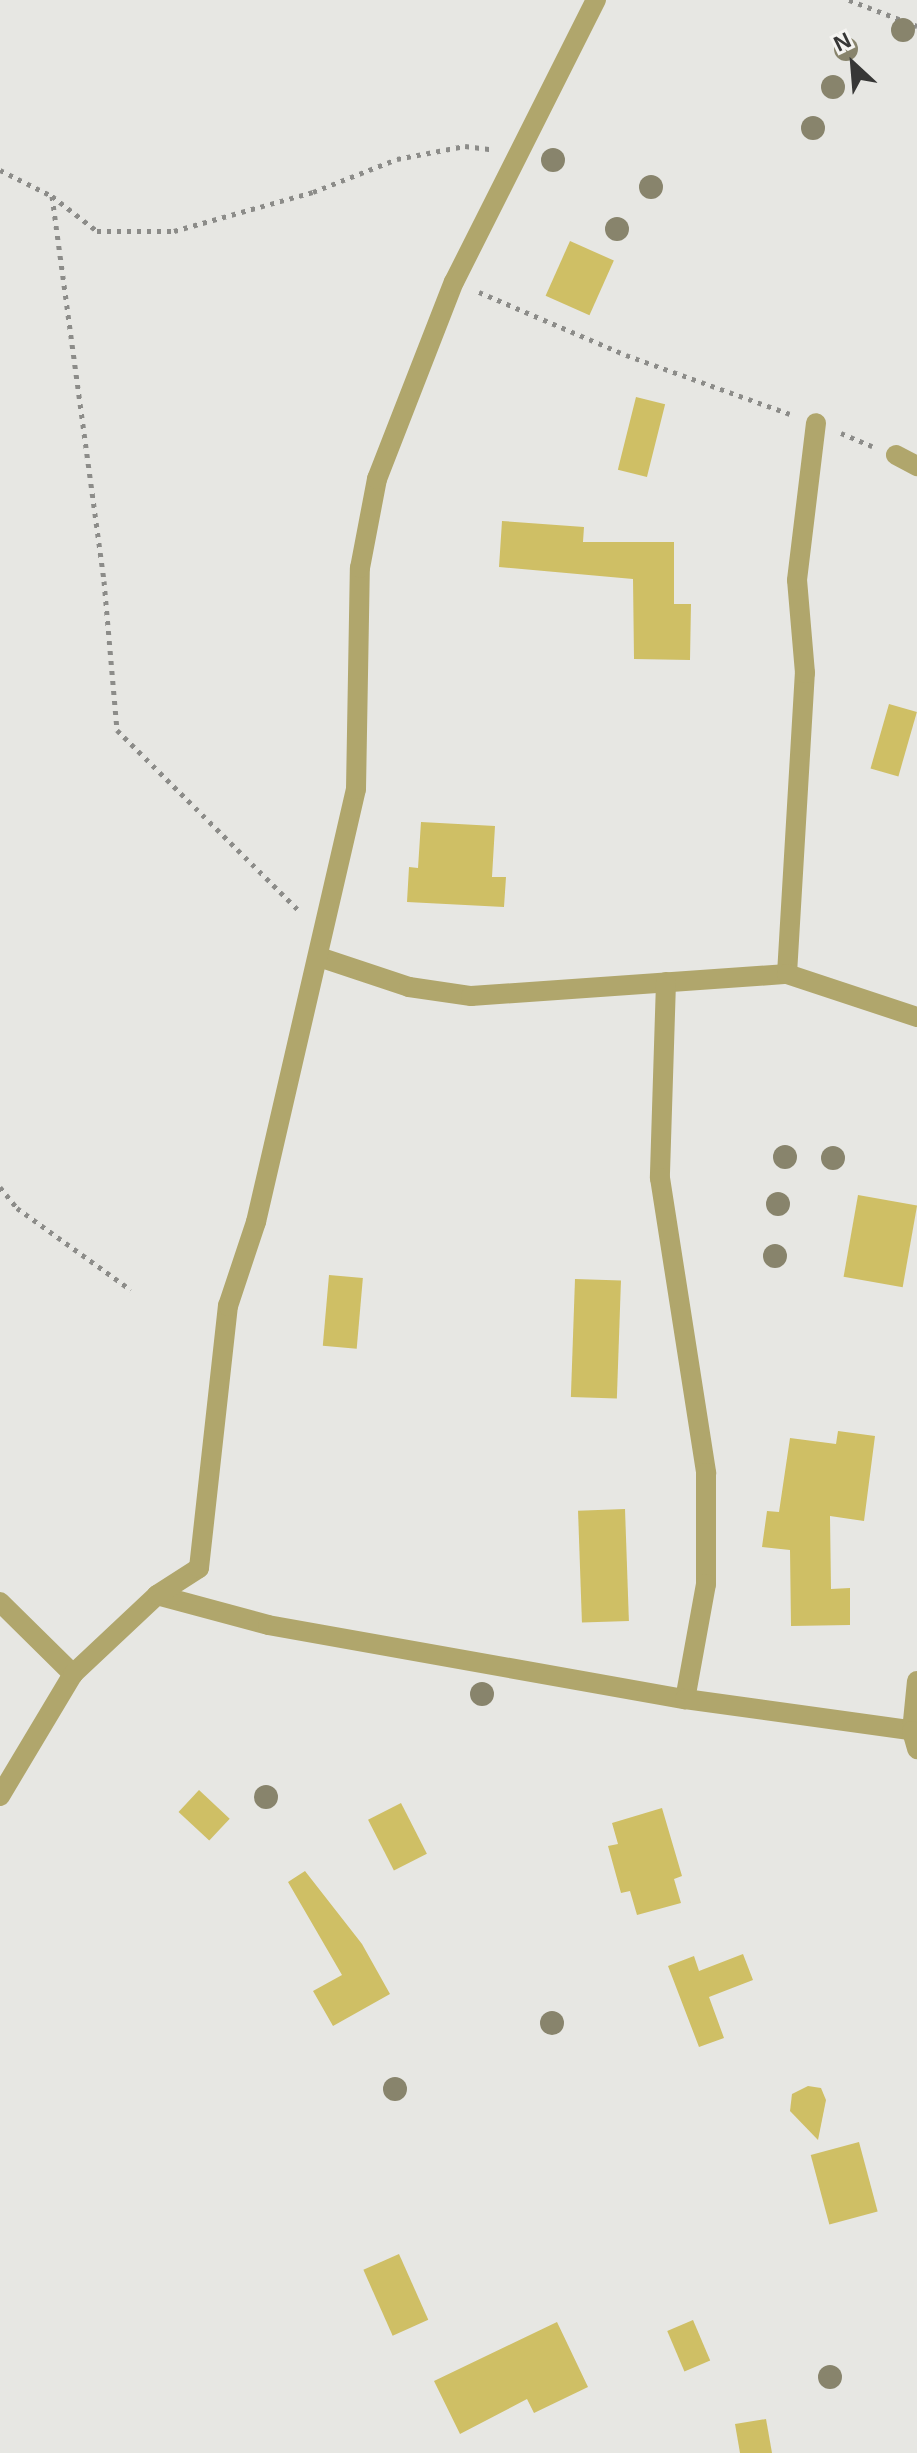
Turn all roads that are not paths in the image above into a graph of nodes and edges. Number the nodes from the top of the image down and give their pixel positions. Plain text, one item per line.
1 (596, 0) edge
2 (816, 423) road end
3 (896, 455) road end
4 (917, 466) edge
5 (319, 957) junction
6 (787, 974) junction
7 (666, 982) junction
8 (917, 1017) edge
9 (157, 1595) junction
10 (0, 1602) edge
11 (73, 1674) junction
12 (917, 1681) edge
13 (685, 1699) junction
14 (915, 1737) edge
15 (0, 1796) edge

1 - 5 street
2 - 6 street
3 - 4 street
5 - 7 street
5 - 9 street
6 - 7 street
6 - 8 street
7 - 13 street
9 - 11 street
9 - 13 street
10 - 11 street
11 - 15 street
12 - 14 street
13 - 14 street

